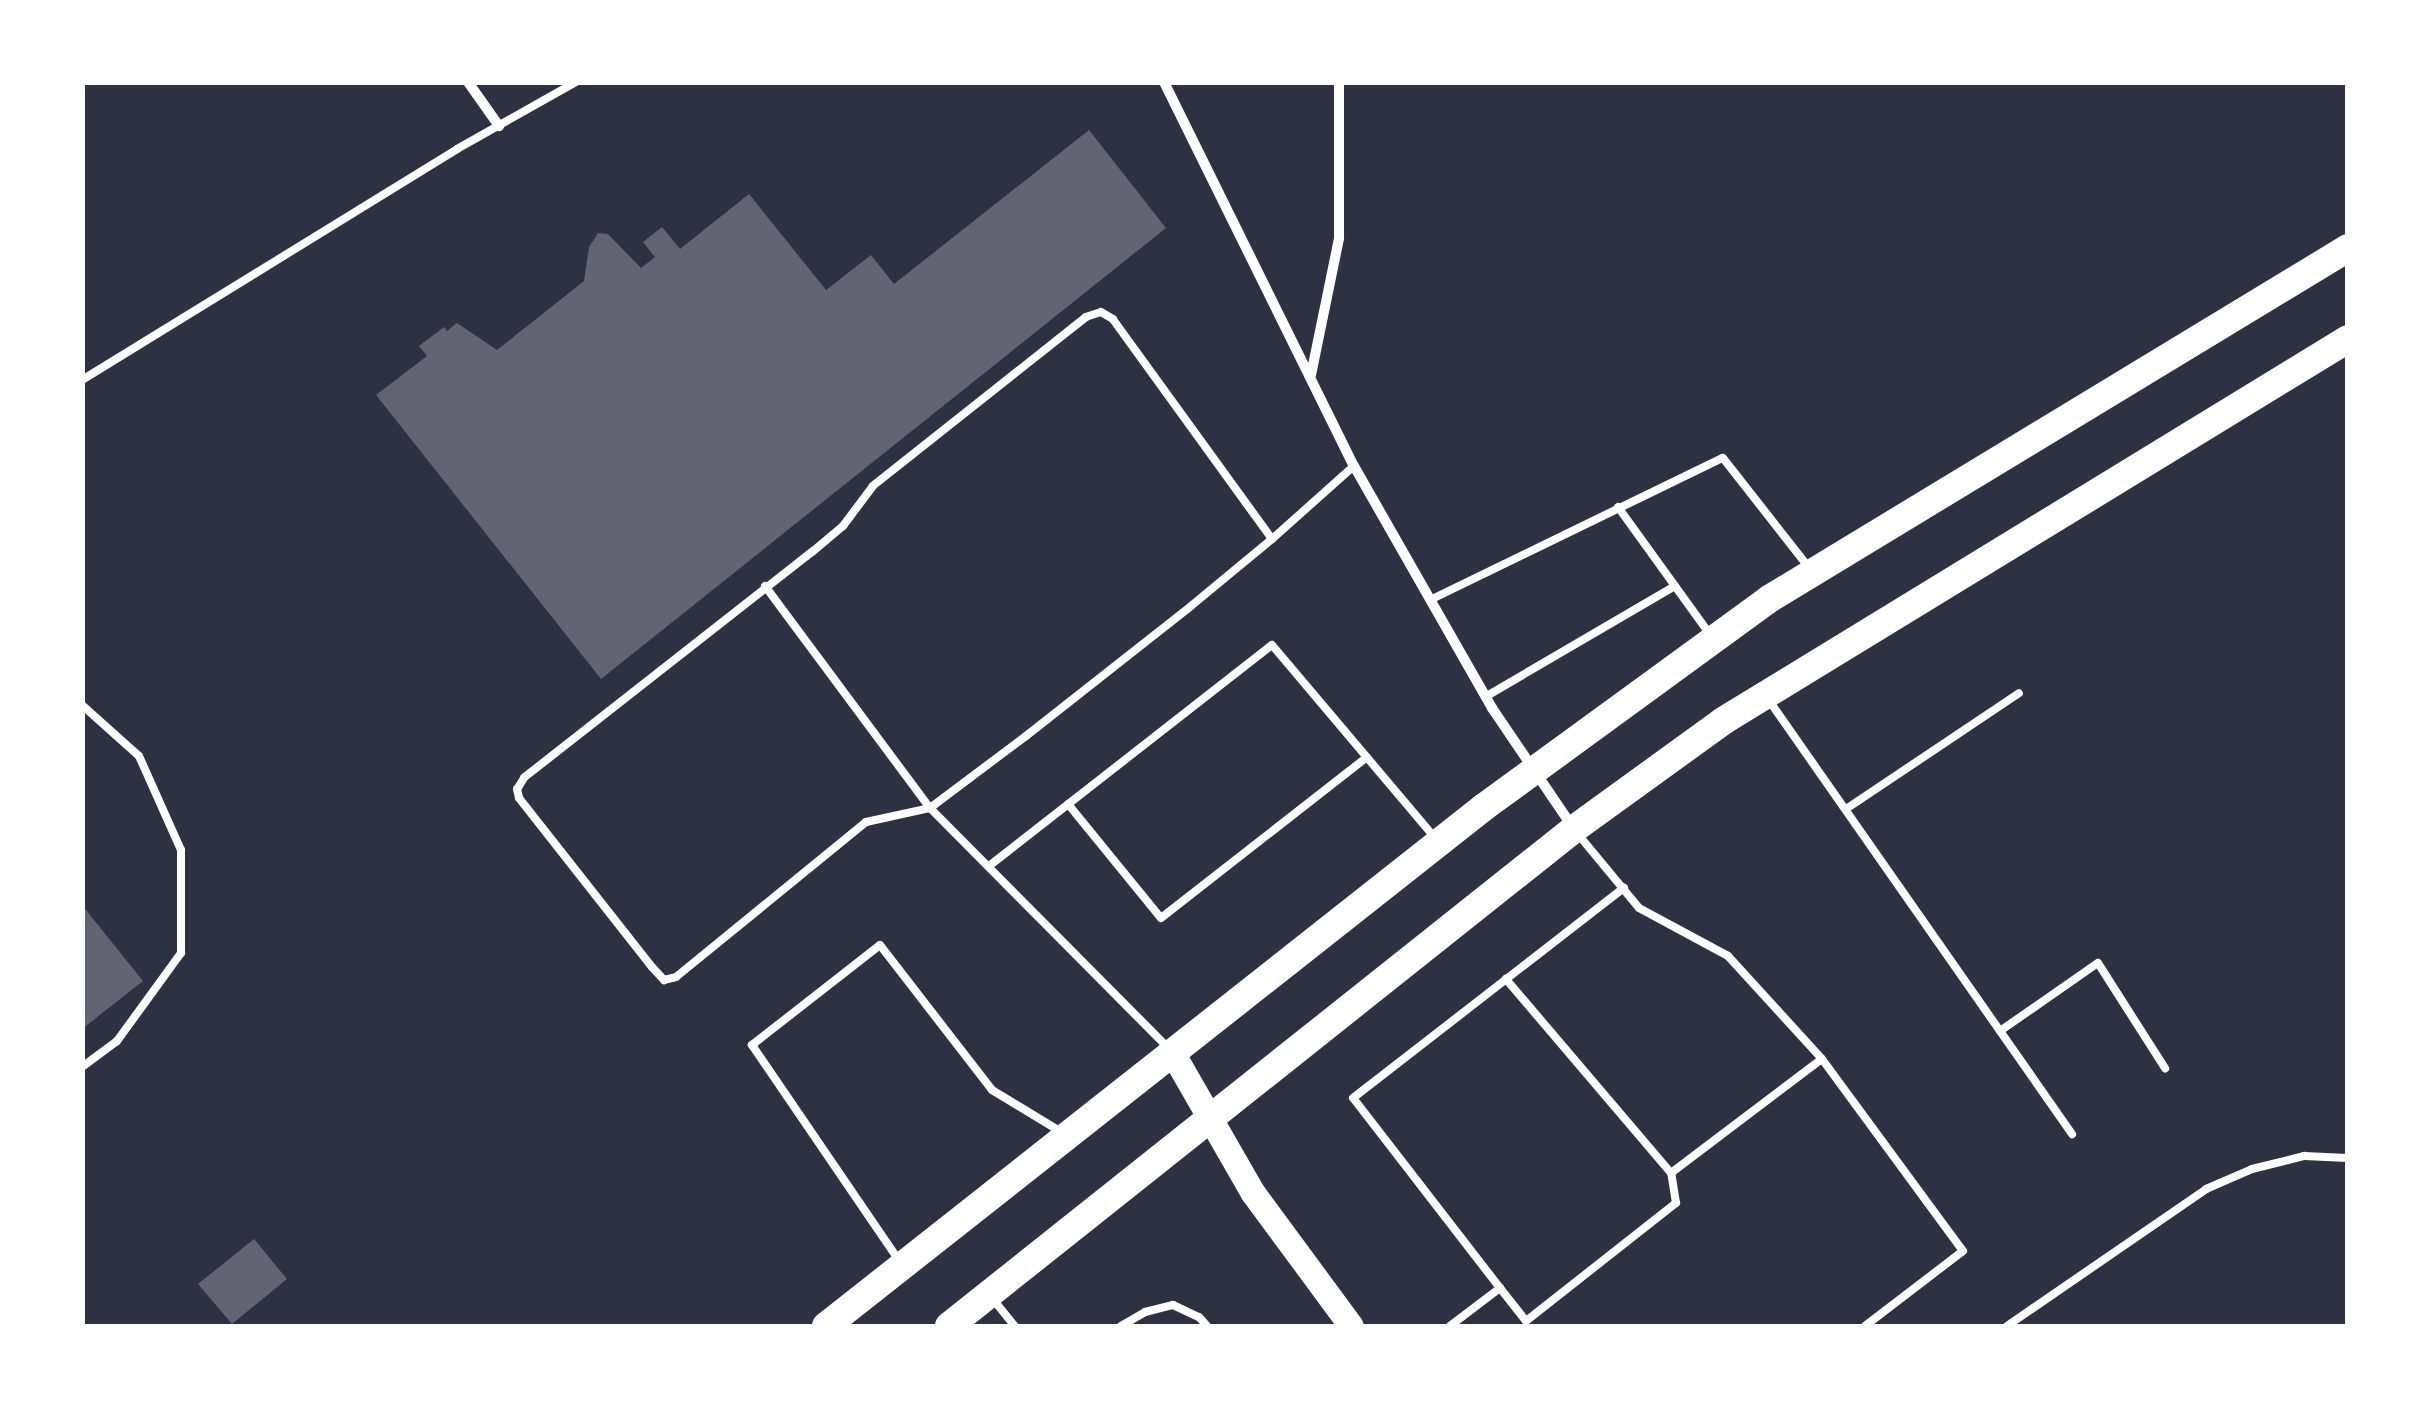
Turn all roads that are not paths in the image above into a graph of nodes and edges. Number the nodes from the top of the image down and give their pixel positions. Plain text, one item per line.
1 (468, 82) edge
2 (576, 82) edge
3 (1164, 82) edge
4 (1339, 82) edge
5 (499, 126) junction
6 (2348, 248) edge
7 (2348, 338) edge
8 (1311, 376) junction
9 (82, 380) edge
10 (1354, 466) junction
11 (1618, 507) junction
12 (1272, 539) junction
13 (1813, 573) junction
14 (765, 586) junction
15 (1675, 586) junction
16 (1432, 599) junction
17 (1713, 640) junction
18 (2020, 692) dead end
19 (1765, 695) junction
20 (1485, 697) junction
21 (82, 704) edge
22 (1367, 757) junction
23 (1533, 770) junction
24 (1068, 804) junction
25 (930, 808) junction
26 (1846, 810) junction
27 (1574, 829) junction
28 (1439, 842) junction
29 (988, 866) junction
30 (1624, 888) junction
31 (1506, 979) junction
32 (2000, 1031) junction
33 (1173, 1054) junction
34 (1822, 1059) junction
35 (82, 1067) edge
36 (2165, 1068) dead end
37 (1210, 1120) junction
38 (2072, 1134) dead end
39 (1066, 1135) junction
40 (2348, 1158) edge
41 (1671, 1173) junction
42 (902, 1266) junction
43 (1500, 1288) junction
44 (989, 1295) junction
45 (826, 1326) edge
46 (949, 1326) edge
47 (1015, 1326) edge
48 (1120, 1326) edge
49 (1207, 1326) edge
50 (1351, 1326) edge
51 (1450, 1326) edge
52 (1864, 1326) edge
53 (2007, 1326) edge

1 - 5 street
2 - 5 lane
3 - 8 street
4 - 8 street
5 - 9 lane
6 - 13 highway
7 - 19 highway
8 - 10 street
10 - 12 lane
10 - 16 street
11 - 13 lane
11 - 15 lane
11 - 16 lane
12 - 14 lane
12 - 25 lane
13 - 17 highway
14 - 25 lane
14 - 25 lane
15 - 17 lane
15 - 20 lane
16 - 20 street
17 - 23 highway
18 - 26 lane
19 - 26 lane
19 - 27 highway
20 - 23 street
21 - 35 lane
22 - 24 lane
22 - 24 lane
22 - 28 lane
23 - 27 street
23 - 28 highway
24 - 29 lane
25 - 29 lane
26 - 32 lane
27 - 30 lane
27 - 37 highway
28 - 33 highway
29 - 33 lane
30 - 31 lane
30 - 34 lane
31 - 41 lane
31 - 43 lane
32 - 36 lane
32 - 38 lane
33 - 37 main road
33 - 39 highway
34 - 41 lane
34 - 52 lane
37 - 44 highway
37 - 50 main road
39 - 42 highway
39 - 42 lane
40 - 53 lane
41 - 43 lane
42 - 45 highway
43 - 51 lane
44 - 46 highway
44 - 47 lane
48 - 49 lane

